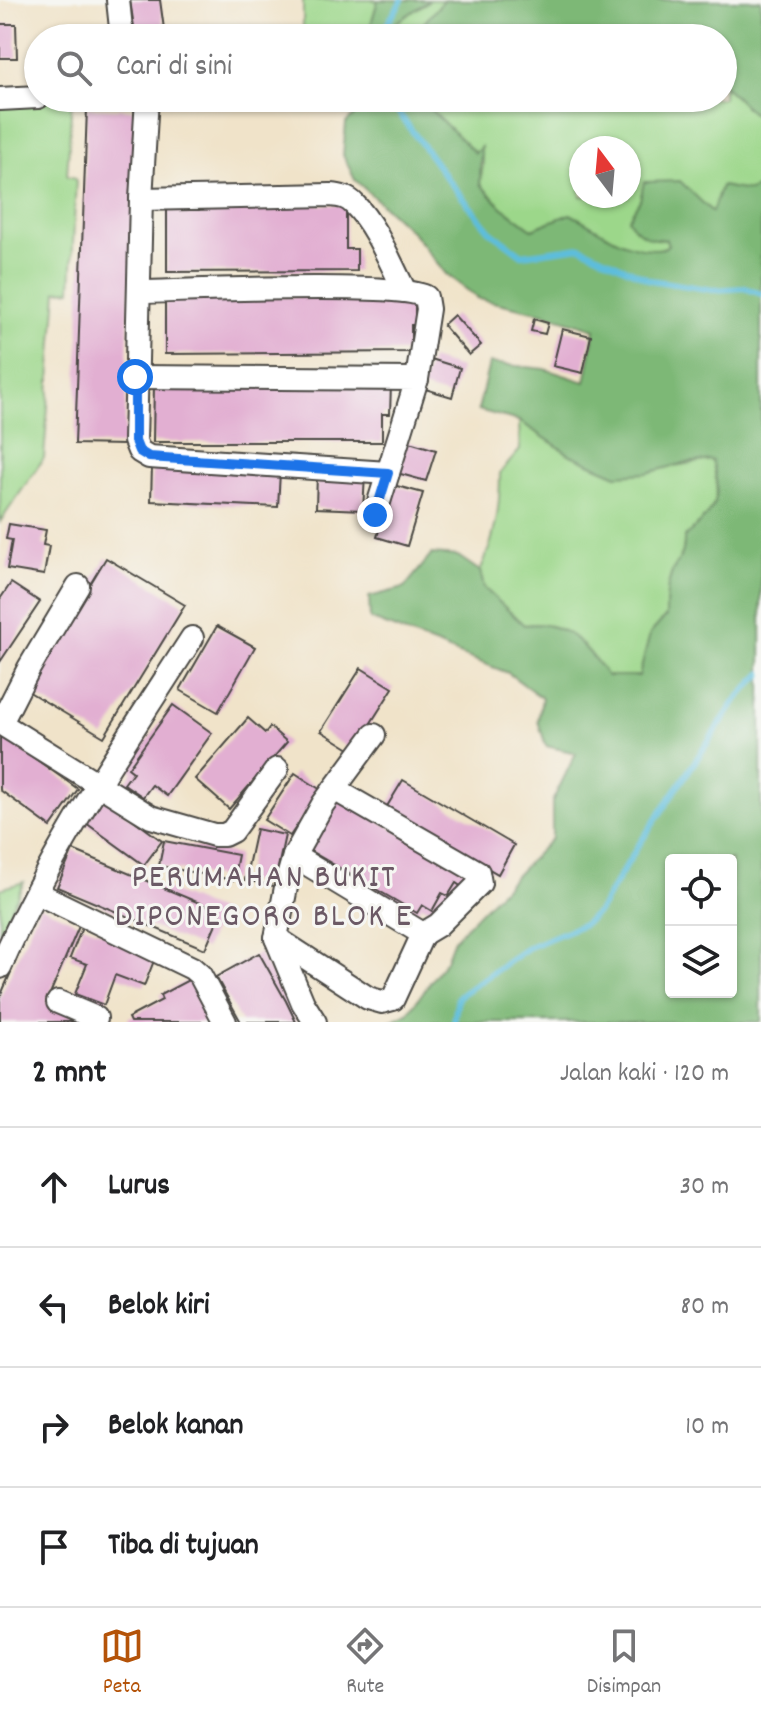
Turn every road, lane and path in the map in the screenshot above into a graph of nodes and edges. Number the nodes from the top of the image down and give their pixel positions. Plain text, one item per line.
1 (118, 0) edge
2 (121, 24) edge
3 (24, 98) edge
4 (0, 99) edge
5 (146, 112) edge
6 (141, 199) junction
7 (405, 291) junction
8 (140, 292) junction
9 (135, 377) junction
10 (417, 379) junction
11 (388, 473) junction
12 (375, 515) dead end
13 (78, 586) dead end
14 (192, 638) dead end
15 (0, 723) edge
16 (374, 735) dead end
17 (277, 769) dead end
18 (97, 786) junction
19 (334, 789) junction
20 (294, 856) junction
21 (37, 893) junction
22 (423, 934) junction
23 (276, 938) junction
24 (0, 967) edge
25 (58, 1002) dead end
26 (98, 1021) edge
27 (225, 1022) edge
28 (315, 1022) edge

1 - 2 street
3 - 4 street
5 - 6 street
6 - 7 street
6 - 8 street
7 - 8 street
7 - 10 street
8 - 9 street
9 - 10 street
9 - 11 street
10 - 11 street
11 - 12 street
13 - 15 street
14 - 18 street
15 - 18 street
16 - 19 street
17 - 18 street
18 - 21 street
19 - 20 street
19 - 22 street
20 - 22 street
20 - 23 street
21 - 24 street
21 - 27 street
22 - 23 street
23 - 28 street
25 - 26 street

